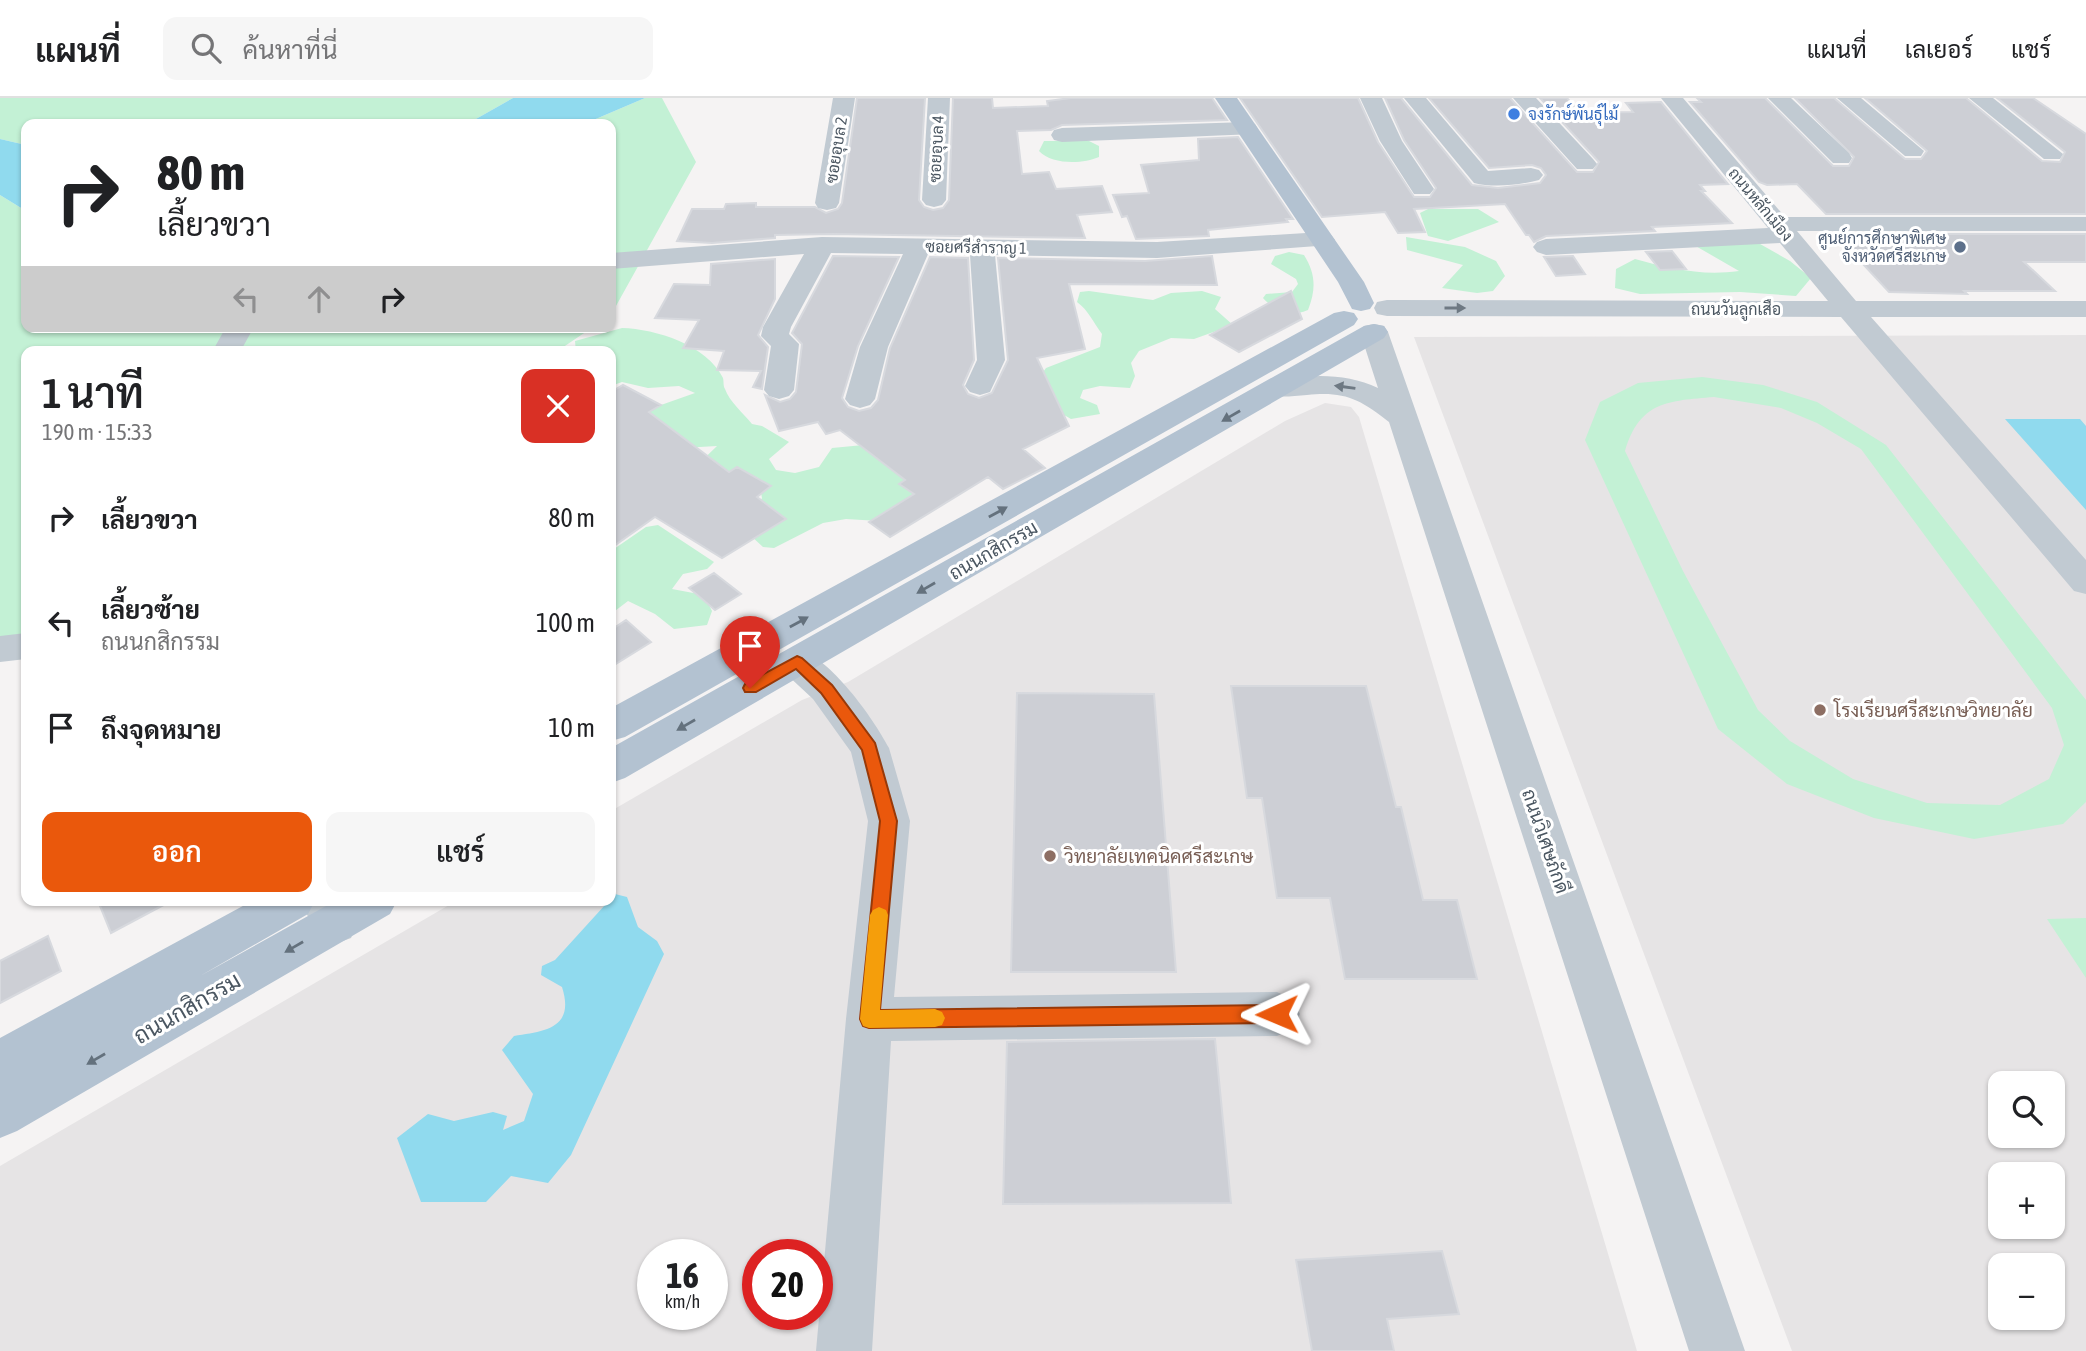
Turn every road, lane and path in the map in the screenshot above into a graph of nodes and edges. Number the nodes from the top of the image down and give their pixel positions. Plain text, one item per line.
1 (939, 98) edge
2 (1226, 98) edge
3 (1371, 98) edge
4 (1415, 98) edge
5 (1524, 98) edge
6 (1672, 98) edge
7 (1779, 98) edge
8 (1848, 98) edge
9 (1980, 98) edge
10 (842, 99) edge
11 (1247, 129) junction
12 (1062, 135) dead end
13 (1913, 151) dead end
14 (2052, 154) dead end
15 (1841, 158) dead end
16 (1585, 164) dead end
17 (1531, 175) dead end
18 (1422, 189) dead end
19 (934, 200) dead end
20 (827, 203) dead end
21 (2086, 224) edge
22 (1783, 230) junction
23 (1322, 240) junction
24 (822, 245) junction
25 (919, 246) junction
26 (982, 247) junction
27 (1546, 247) dead end
28 (621, 260) edge
29 (2086, 309) edge
30 (1372, 318) junction
31 (1857, 318) junction
32 (2086, 325) edge
33 (1312, 354) junction
34 (980, 386) dead end
35 (1278, 389) junction
36 (779, 390) dead end
37 (860, 399) dead end
38 (1403, 418) junction
39 (2086, 582) edge
40 (21, 647) edge
41 (0, 649) edge
42 (797, 662) junction
43 (616, 723) edge
44 (616, 764) edge
45 (287, 906) edge
46 (355, 906) edge
47 (328, 913) edge
48 (189, 983) junction
49 (1277, 1014) dead end
50 (869, 1019) junction
51 (0, 1064) edge
52 (0, 1114) edge
53 (844, 1351) edge
54 (1717, 1351) edge

1 - 19 street, ซอยอุบล 4
2 - 11 main road
3 - 18 street
4 - 17 street
5 - 16 street
6 - 22 street, ถนนหลักเมือง
7 - 15 street
8 - 13 street
9 - 14 street
10 - 20 street, ซอยอุบล 2
11 - 12 street
11 - 23 main road
21 - 22 street
22 - 27 street
22 - 31 street, ถนนหลักเมือง
23 - 26 street, ซอยศรีสำราญ 1
23 - 30 main road
24 - 25 street, ซอยศรีสำราญ 1
24 - 28 street, ซอยศรีสำราญ 1
24 - 36 street
25 - 26 street, ซอยศรีสำราญ 1
25 - 37 street
26 - 34 street
29 - 31 street, ถนนวันลูกเสือ
30 - 31 street, ถนนวันลูกเสือ
30 - 33 main road, ถนนกสิกรรม
30 - 38 street, ถนนวิเศษภักดี
31 - 32 street, ถนนวันลูกเสือ
31 - 39 street, ถนนหลักเมือง
33 - 35 main road, ถนนกสิกรรม
43 -> 33 main road, ถนนกสิกรรม
38 -> 35 street
35 -> 42 main road, ถนนกสิกรรม
38 - 54 street, ถนนวิเศษภักดี
40 - 41 street
42 -> 44 main road, ถนนกสิกรรม
42 - 50 street
45 - 48 main road, ถนนกสิกรรม
46 - 47 main road, ถนนกสิกรรม
47 -> 48 main road, ถนนกสิกรรม
48 - 51 main road, ถนนกสิกรรม
48 -> 52 main road, ถนนกสิกรรม
49 - 50 street
50 - 53 street

